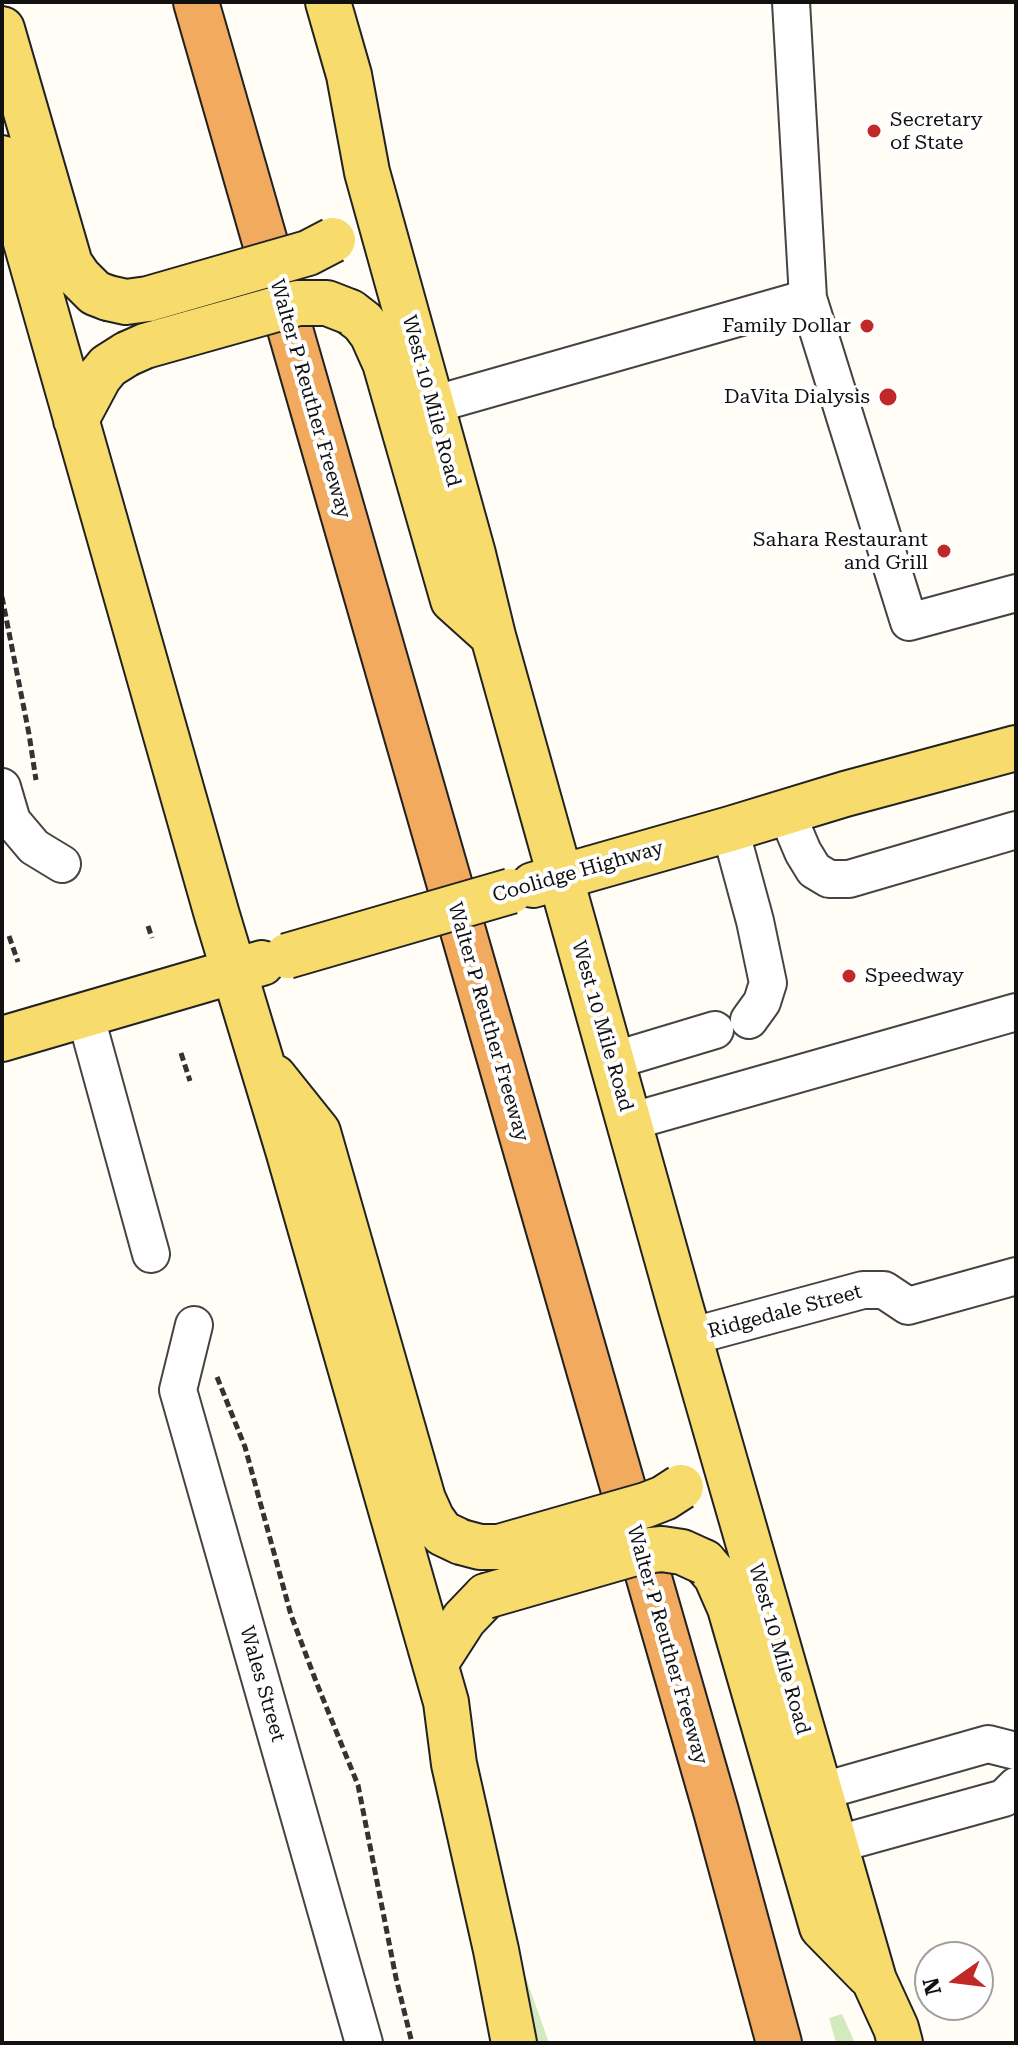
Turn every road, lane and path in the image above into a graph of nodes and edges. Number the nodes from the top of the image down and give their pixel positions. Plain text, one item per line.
1 (196, 2) edge
2 (328, 2) edge
3 (791, 2) edge
4 (2, 29) edge
5 (2, 158) edge
6 (367, 172) junction
7 (808, 298) junction
8 (432, 405) junction
9 (76, 420) junction
10 (1016, 593) edge
11 (2, 597) edge
12 (493, 636) junction
13 (1016, 748) edge
14 (19, 787) edge
15 (786, 812) junction
16 (730, 829) junction
17 (1016, 830) edge
18 (62, 864) dead end
19 (561, 877) junction
20 (148, 926) dead end
21 (9, 936) dead end
22 (152, 938) dead end
23 (18, 962) dead end
24 (235, 971) junction
25 (1016, 1012) edge
26 (85, 1014) junction
27 (2, 1039) edge
28 (181, 1053) dead end
29 (612, 1061) junction
30 (262, 1062) junction
31 (190, 1081) dead end
32 (629, 1122) junction
33 (151, 1254) dead end
34 (1016, 1276) edge
35 (194, 1325) dead end
36 (689, 1337) junction
37 (218, 1379) dead end
38 (717, 1435) junction
39 (435, 1664) junction
40 (1016, 1751) edge
41 (1016, 1786) edge
42 (819, 1792) junction
43 (834, 1845) junction
44 (874, 1980) junction
45 (364, 2043) edge
46 (412, 2043) edge
47 (514, 2043) edge
48 (779, 2043) edge
49 (900, 2043) edge

1 - 48 highway, Walter P Reuther Freeway
2 - 6 main road, West 10 Mile Road
3 - 7 street
4 - 6 main road, bridge
5 - 9 main road
6 - 8 main road, West 10 Mile Road
7 - 8 street
7 - 10 street
8 - 12 main road, West 10 Mile Road
9 - 12 main road, bridge
9 - 24 main road
11 - 14 path
12 - 19 main road, West 10 Mile Road
13 - 15 main road, Coolidge Highway
14 - 18 street
15 - 16 main road, Coolidge Highway
15 - 17 street
16 - 19 main road, Coolidge Highway
16 - 29 street
19 - 24 main road, Coolidge Highway, bridge
19 - 29 main road, West 10 Mile Road
20 - 22 path
21 - 23 path
24 - 26 main road, Coolidge Highway
24 - 30 main road
25 - 32 street
26 - 27 main road, Coolidge Highway
26 - 33 street
28 - 31 path
29 - 32 main road, West 10 Mile Road
30 - 38 main road, bridge
30 - 39 main road
32 - 36 main road, West 10 Mile Road
34 - 36 street, Ridgedale Street
35 - 45 street, Wales Street
36 - 38 main road, West 10 Mile Road
37 - 46 path
38 - 42 main road, West 10 Mile Road
39 - 44 main road, bridge
39 - 47 main road
40 - 42 street
41 - 43 street
42 - 43 main road, West 10 Mile Road
43 - 44 main road, West 10 Mile Road
44 - 49 main road, West 10 Mile Road

